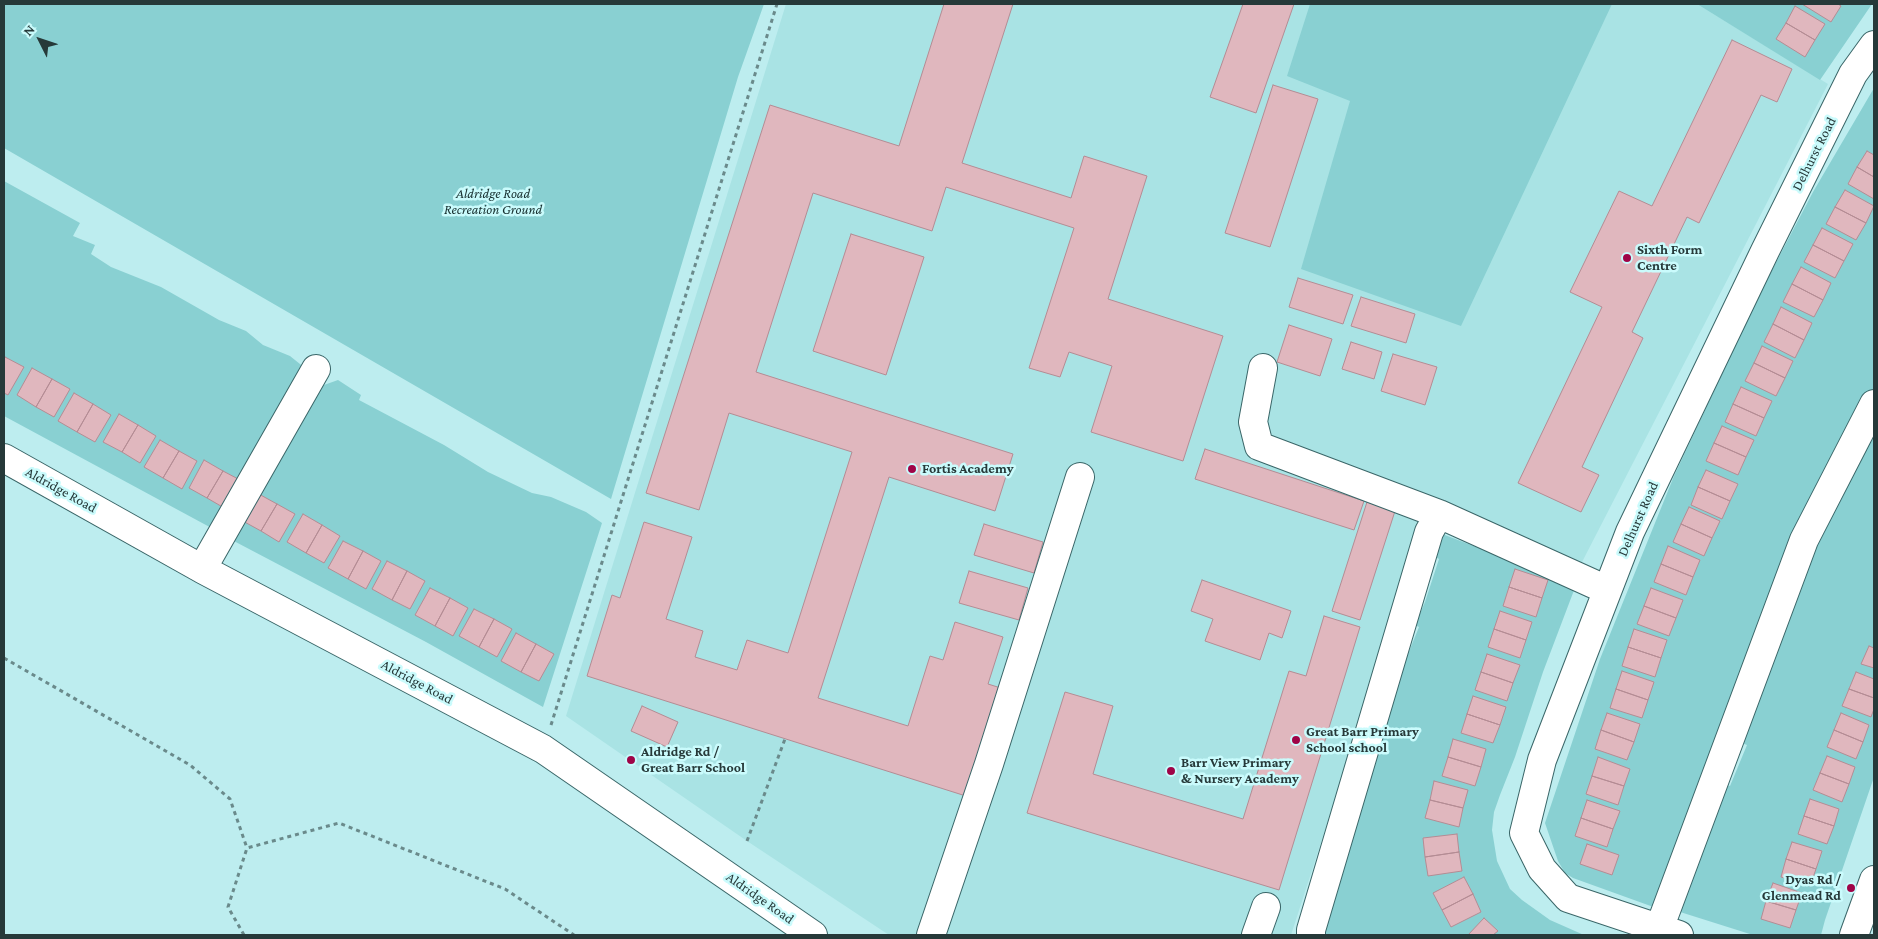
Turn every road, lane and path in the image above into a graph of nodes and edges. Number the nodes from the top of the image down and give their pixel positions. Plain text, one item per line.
1 (777, 4) edge
2 (1874, 45) edge
3 (1263, 368) dead end
4 (316, 369) dead end
5 (1874, 404) edge
6 (4, 458) edge
7 (1080, 477) dead end
8 (1439, 514) junction
9 (202, 569) junction
10 (1607, 590) junction
11 (4, 658) edge
12 (785, 739) dead end
13 (543, 749) junction
14 (747, 841) dead end
15 (247, 848) junction
16 (1874, 880) edge
17 (1266, 907) dead end
18 (1666, 932) edge
19 (244, 935) edge
20 (574, 935) edge
21 (813, 935) edge
22 (931, 935) edge
23 (1256, 935) edge
24 (1311, 935) edge
25 (1854, 935) edge

1 - 13 path
2 - 10 street, Delhurst Road
3 - 8 street
4 - 9 street
5 - 18 street
6 - 9 street, Aldridge Road
7 - 22 street
8 - 10 street
8 - 24 street
9 - 13 street, Aldridge Road
10 - 18 street, Delhurst Road
11 - 15 path
12 - 14 path
13 - 21 street, Aldridge Road
15 - 19 path
15 - 20 path
16 - 25 street
17 - 23 street

